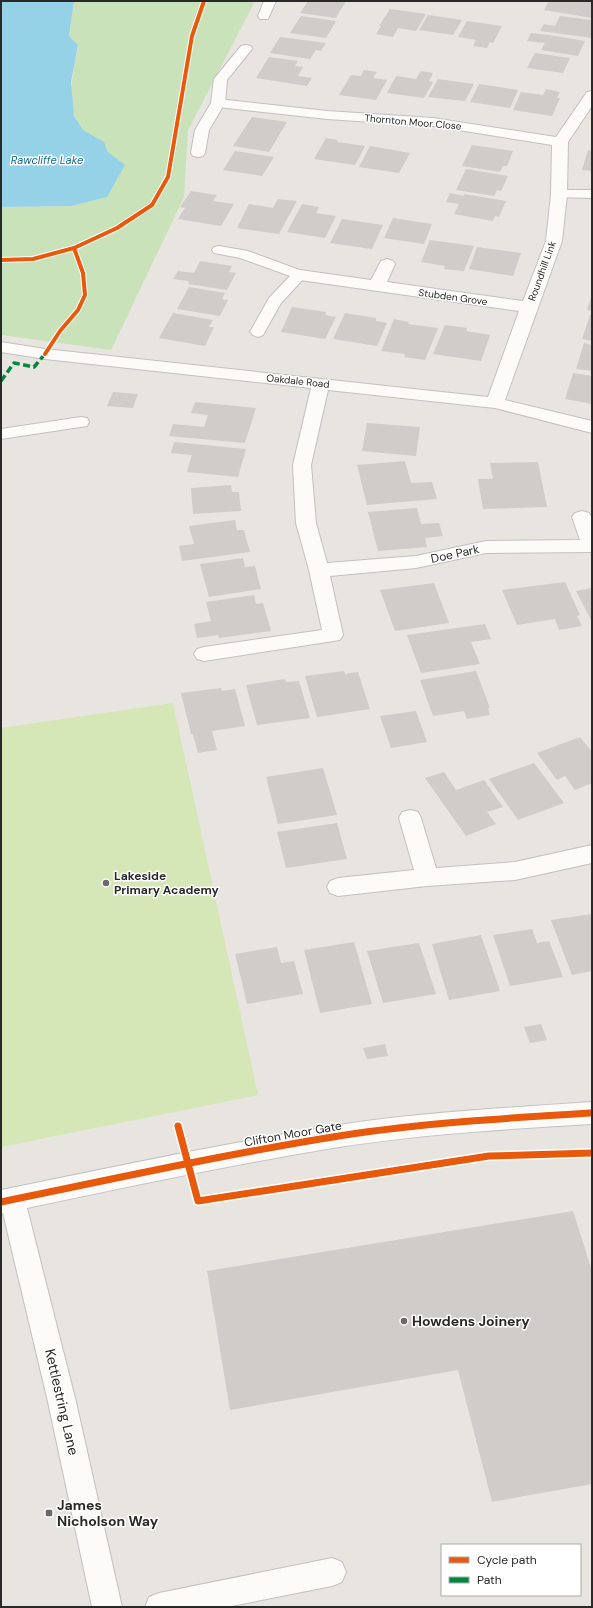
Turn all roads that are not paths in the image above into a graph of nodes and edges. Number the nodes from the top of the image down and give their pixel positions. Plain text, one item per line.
1 (270, 1) edge
2 (264, 16) dead end
3 (246, 48) dead end
4 (592, 95) edge
5 (218, 102) junction
6 (560, 142) junction
7 (198, 153) dead end
8 (559, 194) junction
9 (592, 194) edge
10 (219, 250) dead end
11 (387, 264) dead end
12 (300, 275) junction
13 (377, 286) junction
14 (529, 307) junction
15 (258, 332) dead end
16 (1, 347) edge
17 (321, 383) junction
18 (494, 403) junction
19 (82, 422) dead end
20 (592, 427) edge
21 (1, 434) edge
22 (582, 517) dead end
23 (592, 546) edge
24 (319, 570) junction
25 (204, 654) dead end
26 (410, 818) dead end
27 (592, 854) edge
28 (427, 877) junction
29 (338, 887) dead end
30 (592, 1113) edge
31 (7, 1200) edge
32 (332, 1572) dead end
33 (107, 1607) edge
34 (159, 1607) edge

1 - 2 lane
3 - 5 lane
4 - 6 street
5 - 6 street, Thornton Moor Close
5 - 7 lane
6 - 8 street, Roundhill Link
8 - 9 lane
8 - 14 street, Roundhill Link
10 - 12 lane
11 - 13 street
12 - 13 street, Stubden Grove
12 - 15 lane
13 - 14 street, Stubden Grove
14 - 18 street, Roundhill Link
16 - 17 street, Oakdale Road
17 - 18 street, Oakdale Road
17 - 24 street
18 - 20 street, Oakdale Road
19 - 21 lane
22 - 23 street, Doe Park
23 - 24 street, Doe Park
24 - 25 street
26 - 28 street
27 - 28 street
28 - 29 street
30 - 31 street, Clifton Moor Gate
31 - 33 street, Kettlestring Lane
32 - 34 lane

